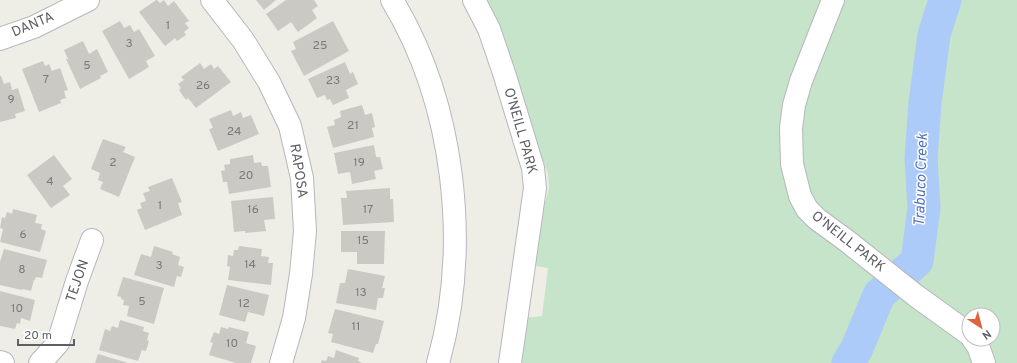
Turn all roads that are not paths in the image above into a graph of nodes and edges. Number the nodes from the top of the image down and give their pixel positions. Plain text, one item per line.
1 (88, 0) edge
2 (212, 0) edge
3 (392, 0) edge
4 (474, 0) edge
5 (833, 0) edge
6 (0, 39) edge
7 (92, 240) dead end
8 (961, 328) edge
9 (978, 347) edge
10 (40, 363) edge
11 (281, 363) edge
12 (438, 363) edge
13 (510, 363) edge
14 (984, 363) edge

1 - 6 street, DANTA
2 - 11 street, RAPOSA
3 - 12 street
4 - 13 street, O'NEILL PARK
5 - 8 street, O'NEILL PARK
7 - 10 street, TEJON
9 - 14 street

